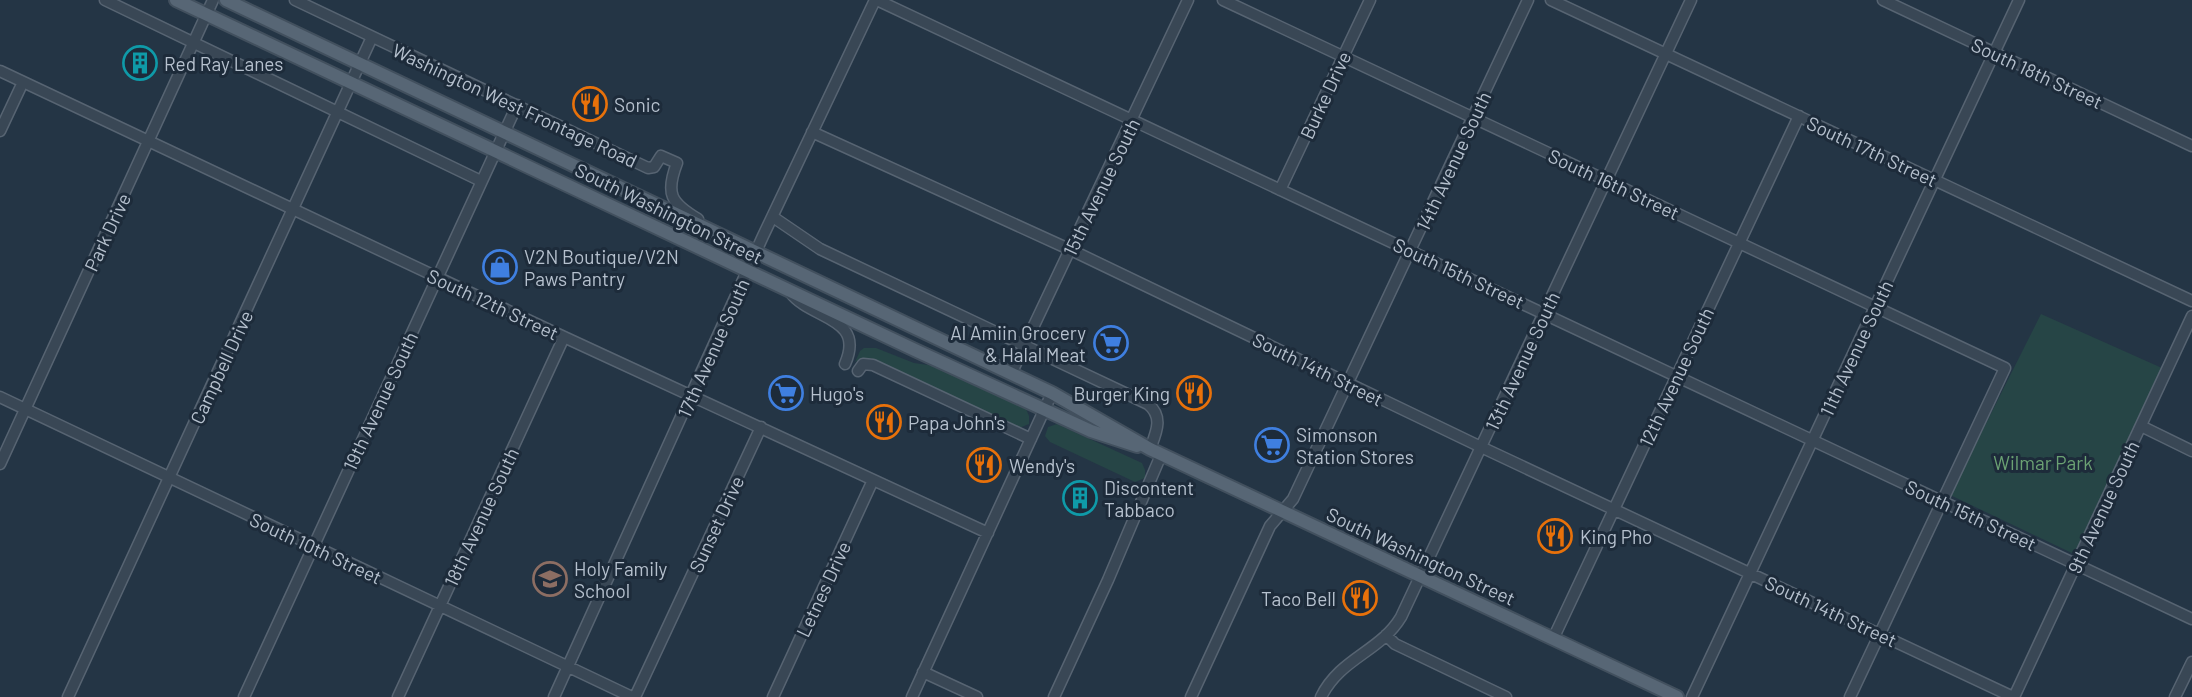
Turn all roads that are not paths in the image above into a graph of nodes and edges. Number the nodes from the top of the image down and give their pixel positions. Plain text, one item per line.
1 (105, 0) edge
2 (176, 0) edge
3 (213, 0) edge
4 (226, 0) edge
5 (295, 0) edge
6 (876, 0) edge
7 (1188, 0) edge
8 (1223, 0) edge
9 (1370, 0) edge
10 (1528, 0) edge
11 (1551, 0) edge
12 (1691, 0) edge
13 (1883, 0) edge
14 (2019, 0) edge
15 (206, 15) junction
16 (372, 37) junction
17 (194, 42) junction
18 (1995, 52) junction
19 (1665, 54) junction
20 (1343, 57) junction
21 (360, 64) junction
22 (0, 71) edge
23 (23, 82) junction
24 (351, 84) junction
25 (517, 106) junction
26 (338, 111) junction
27 (1799, 116) junction
28 (1474, 118) junction
29 (1133, 120) junction
30 (0, 131) edge
31 (812, 132) junction
32 (503, 134) junction
33 (149, 141) junction
34 (2192, 146) edge
35 (496, 151) junction
36 (1606, 180) junction
37 (481, 181) junction
38 (1935, 181) junction
39 (1280, 190) junction
40 (293, 210) junction
41 (773, 217) junction
42 (724, 238) junction
43 (1739, 242) junction
44 (1070, 250) junction
45 (1411, 251) junction
46 (756, 254) junction
47 (747, 272) junction
48 (438, 278) junction
49 (790, 292) junction
50 (2192, 302) edge
51 (1875, 306) junction
52 (1544, 312) junction
53 (2192, 316) edge
54 (564, 337) junction
55 (1024, 345) junction
56 (845, 364) dead end
57 (858, 371) dead end
58 (1011, 374) junction
59 (1677, 376) junction
60 (1349, 383) junction
61 (1052, 393) junction
62 (691, 395) junction
63 (0, 397) edge
64 (25, 410) junction
65 (1044, 410) junction
66 (2141, 426) junction
67 (761, 427) junction
68 (1031, 439) junction
69 (1813, 439) junction
70 (1481, 447) junction
71 (2192, 451) edge
72 (1155, 452) junction
73 (0, 464) edge
74 (169, 479) junction
75 (873, 480) junction
76 (1942, 501) junction
77 (1615, 509) junction
78 (1284, 512) junction
79 (988, 533) junction
80 (313, 547) junction
81 (2076, 564) junction
82 (1750, 573) junction
83 (1420, 578) junction
84 (440, 607) junction
85 (2192, 619) edge
86 (1880, 634) junction
87 (1386, 635) junction
88 (1553, 639) junction
89 (2192, 662) edge
90 (568, 667) junction
91 (923, 672) junction
92 (68, 697) edge
93 (243, 697) edge
94 (398, 697) edge
95 (554, 697) edge
96 (634, 697) edge
97 (773, 697) edge
98 (912, 697) edge
99 (977, 697) edge
100 (1054, 697) edge
101 (1191, 697) edge
102 (1321, 697) edge
103 (1506, 697) edge
104 (1676, 697) edge
105 (1692, 697) edge
106 (1850, 697) edge
107 (2013, 697) edge
108 (2175, 697) edge

1 - 17 street
2 - 15 main road, South Washington Street
3 - 15 street, Park Drive
4 - 21 main road, South Washington Street
5 - 16 street, Washington West Frontage Road
6 - 29 street, South 15th Street
6 - 31 street, 17th Avenue South
7 - 29 street, 15th Avenue South
8 - 20 street, South 16th Street
9 - 20 street, Burke Drive
10 - 28 street, 14th Avenue South
11 - 19 street, South 17th Street
12 - 19 street, 13th Avenue South
13 - 18 street, South 18th Street
14 - 18 street, 11th Avenue South
15 - 17 street, Park Drive
15 - 24 main road, South Washington Street
16 - 21 street, Campbell Drive
16 - 25 street, Washington West Frontage Road
17 - 26 street
17 - 33 street, Park Drive
18 - 34 street, South 18th Street
18 - 38 street, 11th Avenue South
19 - 27 street, South 17th Street
19 - 36 street, 13th Avenue South
20 - 28 street, South 16th Street
20 - 39 street, Burke Drive
21 - 24 street, Campbell Drive
21 - 32 main road, South Washington Street
22 - 23 street, South 12th Street
23 - 30 street
23 - 33 street, South 12th Street
24 - 26 street, Campbell Drive
24 - 35 main road, South Washington Street
25 - 32 street, 19th Avenue South
25 - 42 street, Washington West Frontage Road
26 - 37 street
26 - 40 street, Campbell Drive
27 - 38 street, South 17th Street
27 - 43 street, 12th Avenue South
28 - 36 street, South 16th Street
28 - 45 street, 14th Avenue South
29 - 39 street, South 15th Street
29 - 44 street, 15th Avenue South
31 - 41 street, 17th Avenue South
31 - 44 street, South 14th Street
32 - 35 street, 19th Avenue South
32 - 42 main road, South Washington Street
33 - 40 street, South 12th Street
33 - 64 street, Park Drive
35 - 37 street, 19th Avenue South
35 - 47 main road, South Washington Street
36 - 43 street, South 16th Street
36 - 52 street, 13th Avenue South
37 - 48 street, 19th Avenue South
38 - 50 street, South 17th Street
38 - 51 street, 11th Avenue South
39 - 45 street, South 15th Street
40 - 48 street, South 12th Street
40 - 74 street, Campbell Drive
41 - 46 street, 17th Avenue South
41 - 55 street
42 - 46 main road, South Washington Street
43 - 51 street, South 16th Street
43 - 59 street, 12th Avenue South
44 - 55 street, 15th Avenue South
44 - 60 street, South 14th Street
45 - 52 street, South 15th Street
45 - 60 street, 14th Avenue South
46 - 47 street, 17th Avenue South
46 - 58 main road, South Washington Street
47 - 49 main road, South Washington Street
47 - 62 street, 17th Avenue South
48 - 54 street, South 12th Street
48 - 80 street, 19th Avenue South
49 - 56 street
49 - 65 main road, South Washington Street
51 - 69 street, 11th Avenue South
51 - 76 street, South 16th Street
52 - 59 street, South 15th Street
52 - 70 street, 13th Avenue South
53 - 66 street, 9th Avenue South
54 - 62 street, South 12th Street
54 - 84 street, 18th Avenue South
55 - 58 street, 15th Avenue South
55 - 72 street
57 - 68 street
58 - 61 main road, South Washington Street
59 - 69 street, South 15th Street
59 - 77 street, 12th Avenue South
60 - 70 street, South 14th Street
60 - 78 street, 14th Avenue South
61 - 65 street
61 - 72 main road, South Washington Street
62 - 67 street, South 12th Street
62 - 90 street, 17th Avenue South
63 - 64 street, South 10th Street
64 - 73 street, Park Drive
64 - 74 street, South 10th Street
65 - 68 street
65 - 72 main road, South Washington Street
66 - 71 street
66 - 81 street, 9th Avenue South
67 - 75 street, South 12th Street
67 - 96 street, Sunset Drive
68 - 79 street
69 - 76 street, South 15th Street
69 - 82 street, 11th Avenue South
70 - 77 street, South 14th Street
70 - 83 street, 13th Avenue South
72 - 78 main road, South Washington Street
72 - 100 street
74 - 80 street, South 10th Street
74 - 92 street, Campbell Drive
75 - 79 street, South 12th Street
75 - 97 street, Letnes Drive
76 - 81 street, South 15th Street
76 - 86 street
77 - 82 street, South 14th Street
77 - 88 street, 12th Avenue South
78 - 83 main road, South Washington Street
78 - 101 street, 14th Avenue South
79 - 91 street
80 - 84 street, South 10th Street
80 - 93 street, 19th Avenue South
81 - 85 street, South 15th Street
81 - 107 street, 9th Avenue South
82 - 86 street, South 14th Street
82 - 105 street, 11th Avenue South
83 - 87 street, 13th Avenue South
83 - 88 main road, South Washington Street
84 - 90 street, South 10th Street
84 - 94 street, 18th Avenue South
86 - 106 street
86 - 107 street, South 14th Street
87 - 102 street, 13th Avenue South
87 - 103 street
88 - 104 main road, South Washington Street
89 - 108 street
90 - 95 street, 17th Avenue South
90 - 96 street, South 10th Street
91 - 98 street
91 - 99 street

